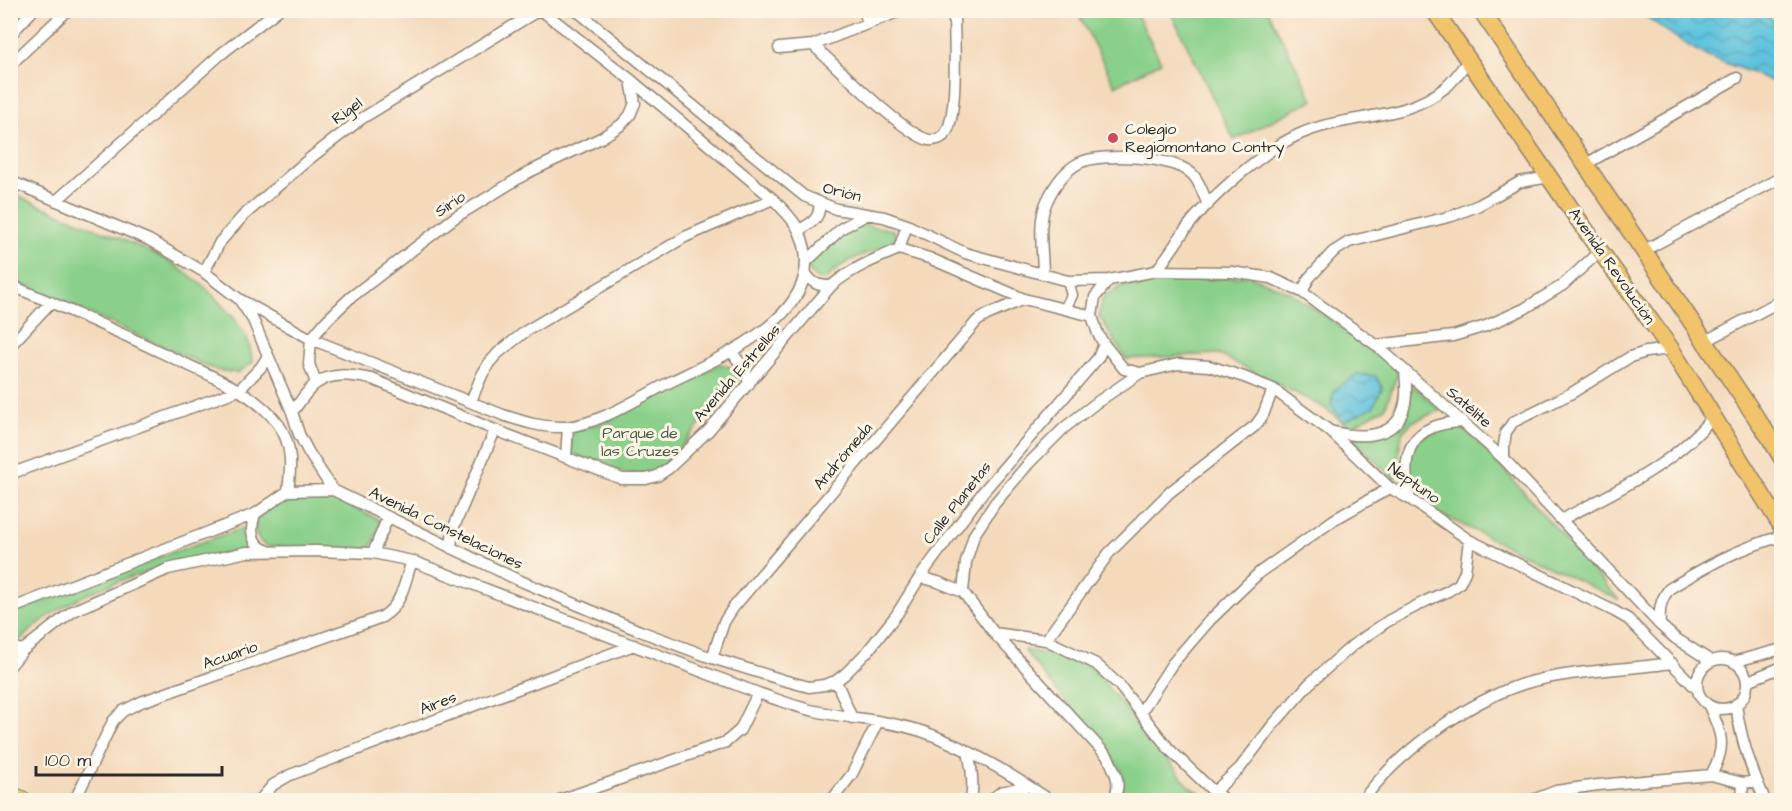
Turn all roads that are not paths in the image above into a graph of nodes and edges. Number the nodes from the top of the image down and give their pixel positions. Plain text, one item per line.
1 (33, 10) edge
2 (68, 10) edge
3 (278, 10) edge
4 (540, 10) edge
5 (576, 10) edge
6 (864, 10) edge
7 (903, 10) edge
8 (954, 10) edge
9 (1434, 10) edge
10 (1481, 10) edge
11 (868, 23) junction
12 (10, 36) edge
13 (813, 45) junction
14 (779, 48) dead end
15 (1469, 59) junction
16 (10, 65) edge
17 (1737, 78) dead end
18 (631, 80) junction
19 (1586, 164) junction
20 (1550, 177) junction
21 (1782, 177) edge
22 (10, 182) edge
23 (773, 199) junction
24 (56, 201) junction
25 (819, 203) junction
26 (1208, 205) junction
27 (869, 214) junction
28 (906, 225) junction
29 (799, 230) junction
30 (899, 249) junction
31 (1600, 251) junction
32 (1643, 251) junction
33 (807, 261) junction
34 (1156, 271) junction
35 (204, 272) junction
36 (806, 274) junction
37 (1043, 274) junction
38 (1068, 280) junction
39 (1109, 280) junction
40 (10, 285) edge
41 (831, 286) junction
42 (1302, 292) junction
43 (239, 299) junction
44 (1024, 299) junction
45 (1782, 300) edge
46 (51, 302) junction
47 (1065, 309) junction
48 (1092, 316) junction
49 (311, 339) junction
50 (1704, 342) junction
51 (1104, 345) junction
52 (1376, 345) junction
53 (10, 346) edge
54 (1671, 349) junction
55 (731, 351) junction
56 (268, 356) junction
57 (1405, 371) junction
58 (1140, 373) junction
59 (316, 383) junction
60 (749, 384) junction
61 (1273, 389) junction
62 (239, 390) junction
63 (471, 401) junction
64 (292, 412) junction
65 (1714, 415) junction
66 (1463, 423) junction
67 (568, 427) junction
68 (495, 430) junction
69 (1330, 431) junction
70 (1776, 435) edge
71 (567, 457) junction
72 (1782, 458) edge
73 (1504, 459) junction
74 (10, 474) edge
75 (1390, 488) junction
76 (333, 490) junction
77 (288, 491) junction
78 (1410, 499) junction
79 (255, 514) junction
80 (388, 518) junction
81 (1561, 520) junction
82 (1782, 527) edge
83 (1782, 536) edge
84 (1469, 540) junction
85 (451, 548) junction
86 (269, 551) junction
87 (373, 553) junction
88 (412, 561) junction
89 (920, 577) junction
90 (963, 592) junction
91 (10, 609) edge
92 (1660, 625) junction
93 (994, 633) junction
94 (1046, 640) junction
95 (634, 645) junction
96 (10, 647) edge
97 (1782, 649) edge
98 (23, 650) junction
99 (712, 658) junction
100 (1711, 661) junction
101 (1733, 662) junction
102 (1672, 663) junction
103 (10, 666) edge
104 (1782, 667) edge
105 (836, 681) junction
106 (1748, 681) junction
107 (1696, 688) junction
108 (758, 693) junction
109 (1736, 704) junction
110 (1709, 706) junction
111 (1141, 712) junction
112 (852, 718) junction
113 (878, 721) junction
114 (968, 752) junction
115 (1711, 775) junction
116 (1757, 781) junction
117 (1743, 783) junction
118 (1028, 786) junction
119 (1214, 792) junction
120 (10, 795) edge
121 (22, 801) edge
122 (75, 801) edge
123 (260, 801) edge
124 (560, 801) edge
125 (832, 801) edge
126 (971, 801) edge
127 (991, 801) edge
128 (1050, 801) edge
129 (1113, 801) edge
130 (1225, 801) edge
131 (1363, 801) edge
132 (1533, 801) edge
133 (1742, 801) edge
134 (1765, 801) edge

1 - 12 street
2 - 16 street
3 - 24 street
4 - 18 street
4 - 35 street, Rigel
5 - 25 street, Orión
6 - 11 street
7 - 11 street
8 - 13 street
9 - 15 main road, Avenida Revolución
10 - 19 main road, Avenida Revolución
11 - 13 street
13 - 14 street
15 - 20 main road, Avenida Revolución
15 - 26 street
17 - 19 street
18 - 23 street
18 - 49 street, Sirio
19 - 32 main road, Avenida Revolución
20 - 31 main road, Avenida Revolución
20 - 42 street
21 - 32 street
22 - 24 street, Avenida Estrellas
23 - 29 street
23 - 63 street
24 - 35 street, Avenida Estrellas
25 - 27 street, Orión
25 - 29 street
26 - 34 street
26 - 37 street
27 - 28 street, Orión
27 - 33 street
28 - 30 street
28 - 37 street, Orión
29 - 33 street
30 - 41 street, Avenida Estrellas
30 - 44 street
31 - 52 street
31 - 54 main road, Avenida Revolución
32 - 50 main road, Avenida Revolución
33 - 36 street
34 - 39 street, Orión
34 - 42 street, Satélite
35 - 43 street, Avenida Estrellas
36 - 41 street
36 - 55 street, Avenida Estrellas
37 - 38 street, Orión
38 - 39 street, Orión
38 - 47 street
39 - 48 street
40 - 46 street
41 - 60 street, Avenida Estrellas
42 - 52 street, Satélite
43 - 49 street, Avenida Estrellas
43 - 56 street, Avenida Estrellas
44 - 47 street
44 - 99 street, Andrómeda
45 - 50 street
46 - 53 street
46 - 62 street
47 - 48 street
48 - 51 street
49 - 59 street
49 - 63 street, Avenida Estrellas
50 - 70 main road, Avenida Revolución
51 - 58 street
51 - 89 street, Calle Planetas
52 - 57 street, Satélite
54 - 65 main road, Avenida Revolución
54 - 73 street
55 - 60 street
55 - 67 street, Avenida Estrellas
56 - 62 street
56 - 64 street, Avenida Estrellas
57 - 66 street, Satélite
57 - 69 street
58 - 61 street, Neptuno
58 - 90 street, Calle Planetas
59 - 64 street
59 - 68 street, Avenida Estrellas
60 - 71 street, Avenida Estrellas
61 - 69 street, Neptuno
61 - 94 street
62 - 74 street
62 - 77 street
63 - 67 street, Avenida Estrellas
64 - 76 street, Avenida Estrellas
65 - 81 street
65 - 82 main road, Avenida Revolución
66 - 73 street, Satélite
66 - 78 street
67 - 71 street
68 - 71 street, Avenida Estrellas
68 - 85 street
69 - 75 street, Neptuno
70 - 72 main road, Avenida Revolución
73 - 81 street, Satélite
75 - 78 street, Neptuno
75 - 111 street
76 - 77 street, Avenida Constelaciones
76 - 80 street, Avenida Constelaciones
77 - 79 street
78 - 84 street, Neptuno
79 - 86 street
79 - 91 street
80 - 85 street, Avenida Constelaciones
80 - 87 street
81 - 92 street, Satélite
83 - 92 street
84 - 102 street, Neptuno
84 - 119 street
85 - 99 street, Avenida Constelaciones
86 - 87 street
86 - 98 street
87 - 88 street
88 - 95 street
88 - 122 street, Acuario
89 - 90 street
89 - 105 street, Calle Planetas
90 - 93 street
92 - 100 street, Satélite
93 - 94 street
93 - 129 street
94 - 111 street
95 - 108 street
95 - 123 street, Aires
96 - 98 street
97 - 101 street
98 - 103 street
99 - 105 street, Avenida Constelaciones
100 - 101 street
100 - 107 street
101 - 106 street
102 - 107 street, Neptuno
102 - 131 street
104 - 106 street
105 - 112 street
106 - 109 street
107 - 110 street
108 - 112 street
108 - 124 street
109 - 110 street
109 - 116 street
110 - 115 street
111 - 119 street
112 - 113 street
113 - 114 street
113 - 125 street
114 - 118 street
114 - 126 street
115 - 117 street
115 - 132 street
116 - 117 street
116 - 134 street
117 - 133 street
118 - 127 street
118 - 128 street
119 - 130 street
120 - 121 highway

